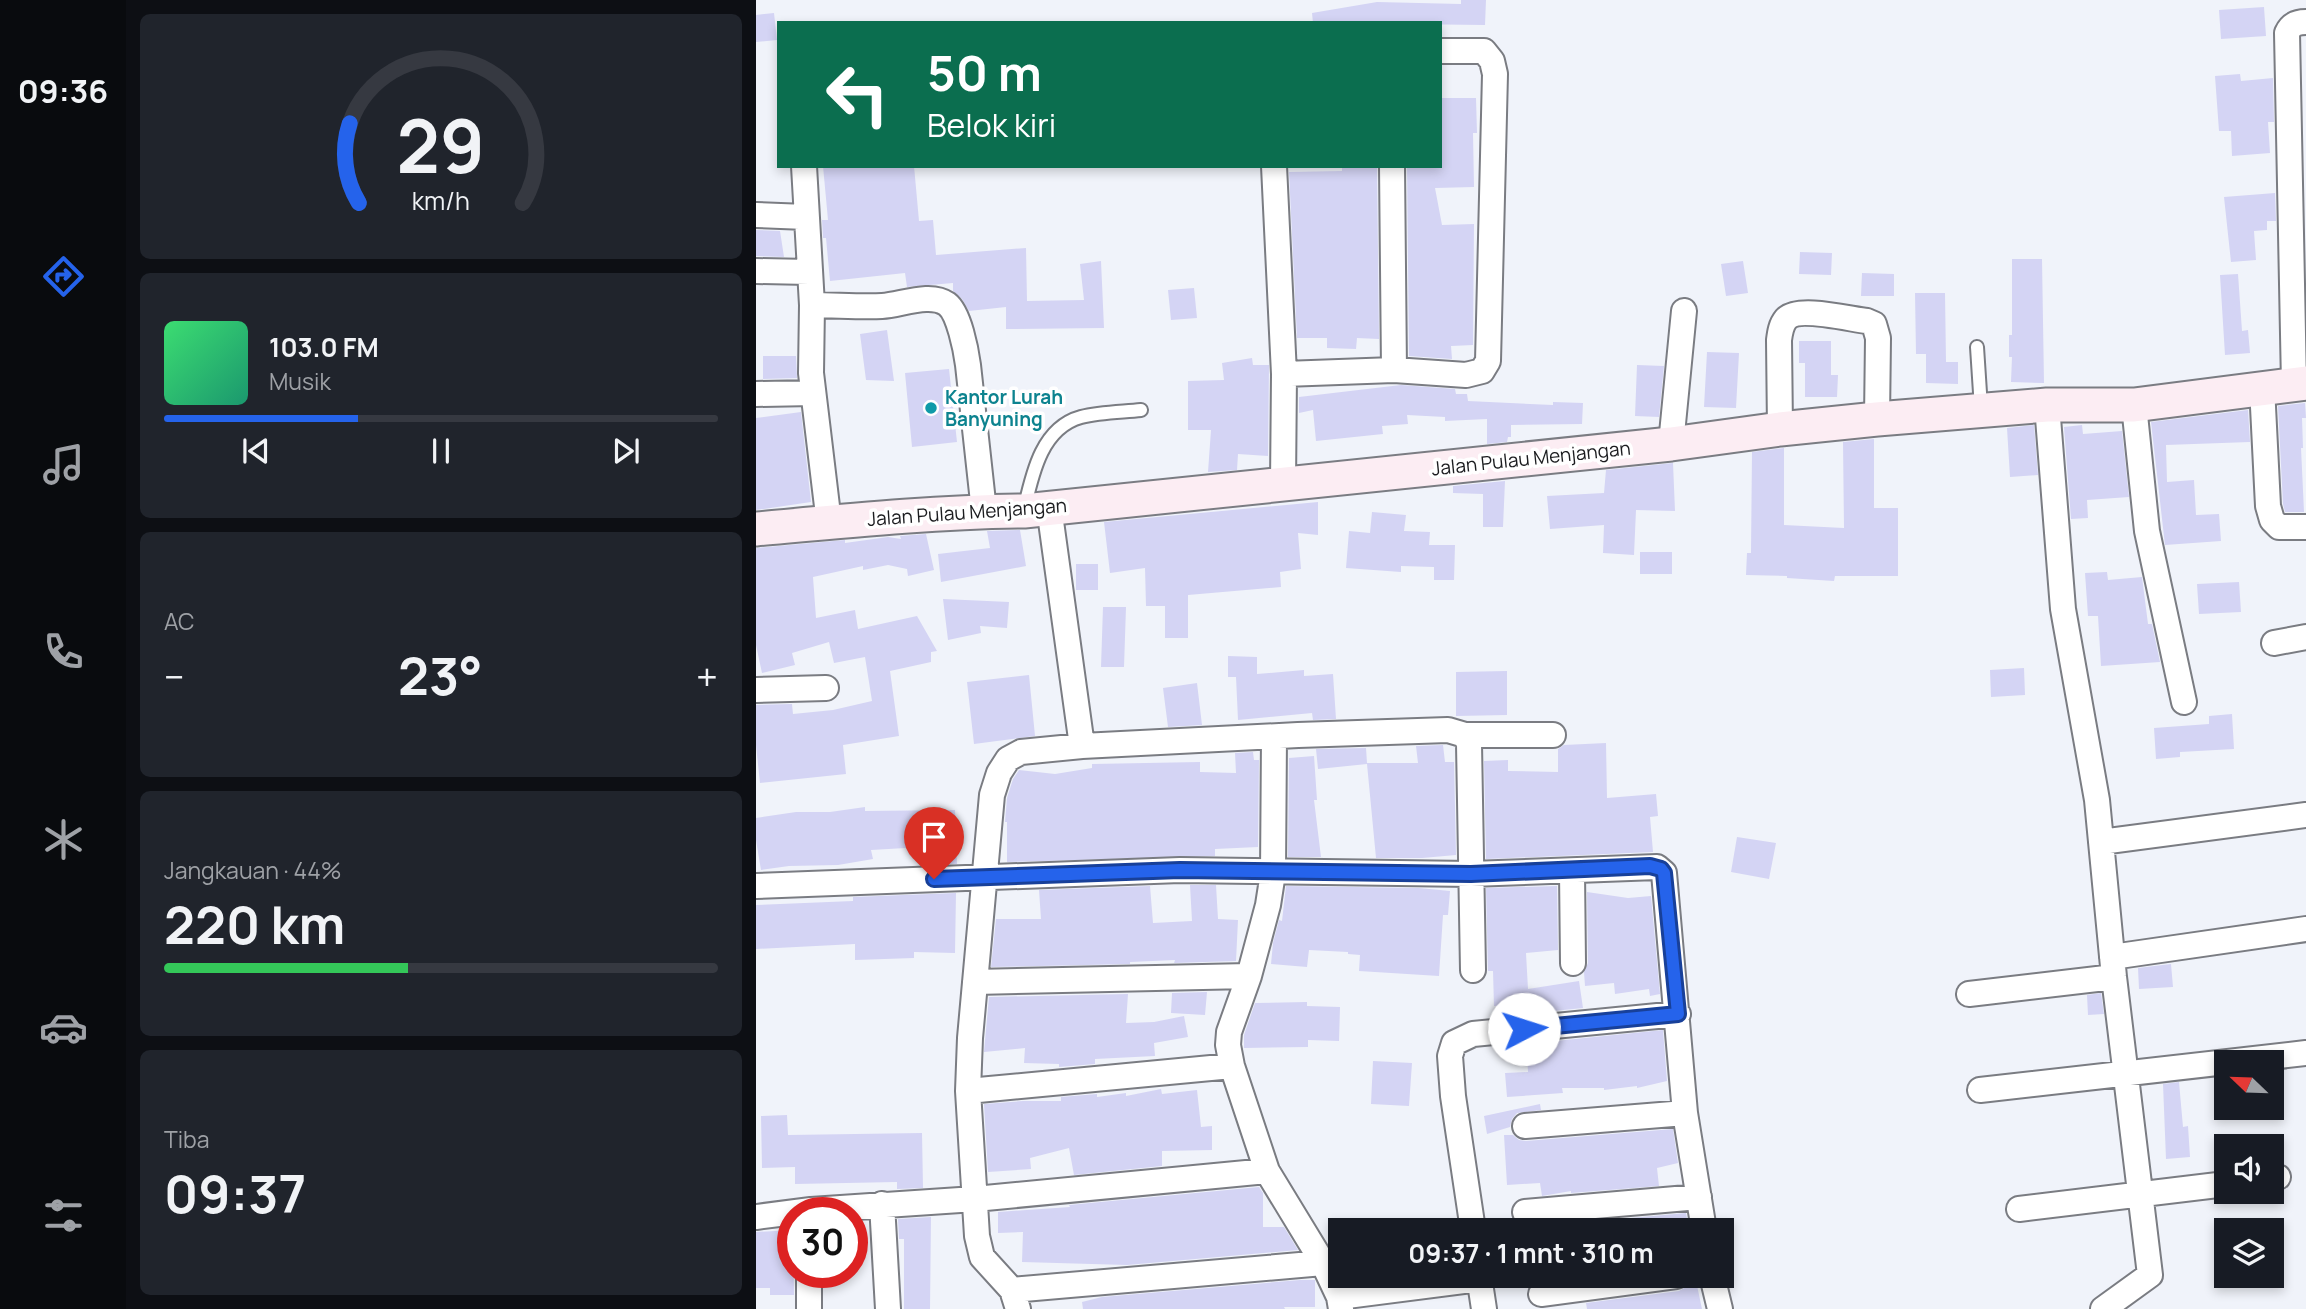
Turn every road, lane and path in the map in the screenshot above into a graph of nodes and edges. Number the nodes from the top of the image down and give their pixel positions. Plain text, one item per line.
1 (2306, 22) edge
2 (1442, 51) edge
3 (804, 168) edge
4 (1274, 168) edge
5 (1392, 168) edge
6 (756, 215) edge
7 (806, 217) junction
8 (756, 271) edge
9 (808, 272) junction
10 (812, 304) junction
11 (1684, 311) dead end
12 (1977, 347) dead end
13 (1394, 370) junction
14 (1284, 374) junction
15 (2287, 385) edge
16 (813, 393) junction
17 (756, 394) edge
18 (2048, 405) junction
19 (2134, 405) junction
20 (1141, 410) dead end
21 (1981, 412) junction
22 (1877, 419) junction
23 (1780, 429) junction
24 (1671, 444) junction
25 (1283, 484) junction
26 (1036, 509) junction
27 (984, 511) junction
28 (829, 523) junction
29 (2306, 527) edge
30 (756, 530) edge
31 (2306, 637) edge
32 (2274, 643) dead end
33 (826, 688) dead end
34 (756, 690) edge
35 (2184, 702) dead end
36 (1465, 735) junction
37 (1553, 735) dead end
38 (1274, 737) junction
39 (1082, 747) junction
40 (2306, 815) edge
41 (2101, 842) junction
42 (1572, 872) junction
43 (1273, 873) junction
44 (1471, 874) junction
45 (984, 877) junction
46 (756, 886) edge
47 (2306, 929) edge
48 (1573, 963) dead end
49 (2113, 967) junction
50 (1473, 970) dead end
51 (1249, 976) junction
52 (975, 982) junction
53 (1969, 993) dead end
54 (1678, 1014) junction
55 (2306, 1052) edge
56 (1232, 1066) junction
57 (2126, 1073) junction
58 (1980, 1090) dead end
59 (968, 1091) junction
60 (1685, 1112) junction
61 (1525, 1126) dead end
62 (1267, 1171) junction
63 (2214, 1185) edge
64 (2140, 1194) junction
65 (1699, 1197) junction
66 (975, 1199) junction
67 (881, 1204) junction
68 (868, 1205) edge
69 (2019, 1209) dead end
70 (1525, 1212) dead end
71 (777, 1215) edge
72 (756, 1217) edge
73 (1471, 1218) edge
74 (1702, 1218) edge
75 (1323, 1263) junction
76 (809, 1288) edge
77 (1420, 1288) edge
78 (1481, 1288) edge
79 (1581, 1288) edge
80 (1715, 1288) edge
81 (1541, 1293) dead end
82 (1015, 1299) edge
83 (1340, 1303) edge
84 (809, 1309) edge
85 (888, 1309) edge
86 (1485, 1309) edge
87 (1720, 1309) edge
88 (2104, 1309) edge

1 - 15 street
2 - 13 street
3 - 7 street
4 - 14 street
5 - 13 street
6 - 7 street
7 - 9 street
8 - 9 street
9 - 10 street
10 - 16 street
10 - 27 street
11 - 24 street
12 - 21 lane
13 - 14 street
14 - 25 street
15 - 19 street, Jalan Pulau Menjangan
15 - 29 street
16 - 17 street
16 - 28 street
18 - 19 street, Jalan Pulau Menjangan
18 - 21 street, Jalan Pulau Menjangan
18 - 41 street
19 - 35 street
20 - 26 lane
21 - 22 street, Jalan Pulau Menjangan
22 - 23 street, Jalan Pulau Menjangan
22 - 23 street
23 - 24 street, Jalan Pulau Menjangan
24 - 25 street, Jalan Pulau Menjangan
25 - 26 street, Jalan Pulau Menjangan
26 - 27 street, Jalan Pulau Menjangan
26 - 39 street
27 - 28 street, Jalan Pulau Menjangan
28 - 30 street, Jalan Pulau Menjangan
31 - 32 street
33 - 34 street
36 - 37 street
36 - 38 street
36 - 44 street
38 - 39 street
38 - 43 street
39 - 45 street
40 - 41 street
41 - 49 street
42 - 44 street
42 - 48 street
42 - 54 street
43 - 44 street
43 - 45 street
43 - 51 street
44 - 50 street
45 - 46 street
45 - 52 street
47 - 49 street
49 - 53 street
49 - 57 street
51 - 52 street
51 - 56 street
52 - 59 street
54 - 60 street
54 - 73 street
55 - 57 street
56 - 59 street
56 - 62 street
57 - 58 street
57 - 64 street
59 - 66 street
60 - 61 street
60 - 65 street
62 - 66 street
62 - 75 street
63 - 64 street
64 - 69 street
64 - 88 street
65 - 70 street
65 - 74 street
66 - 67 street
66 - 82 street
67 - 68 street
67 - 85 street
71 - 72 street
75 - 82 street
75 - 83 street
76 - 84 street
77 - 83 street
78 - 86 street
79 - 81 street
80 - 87 street

